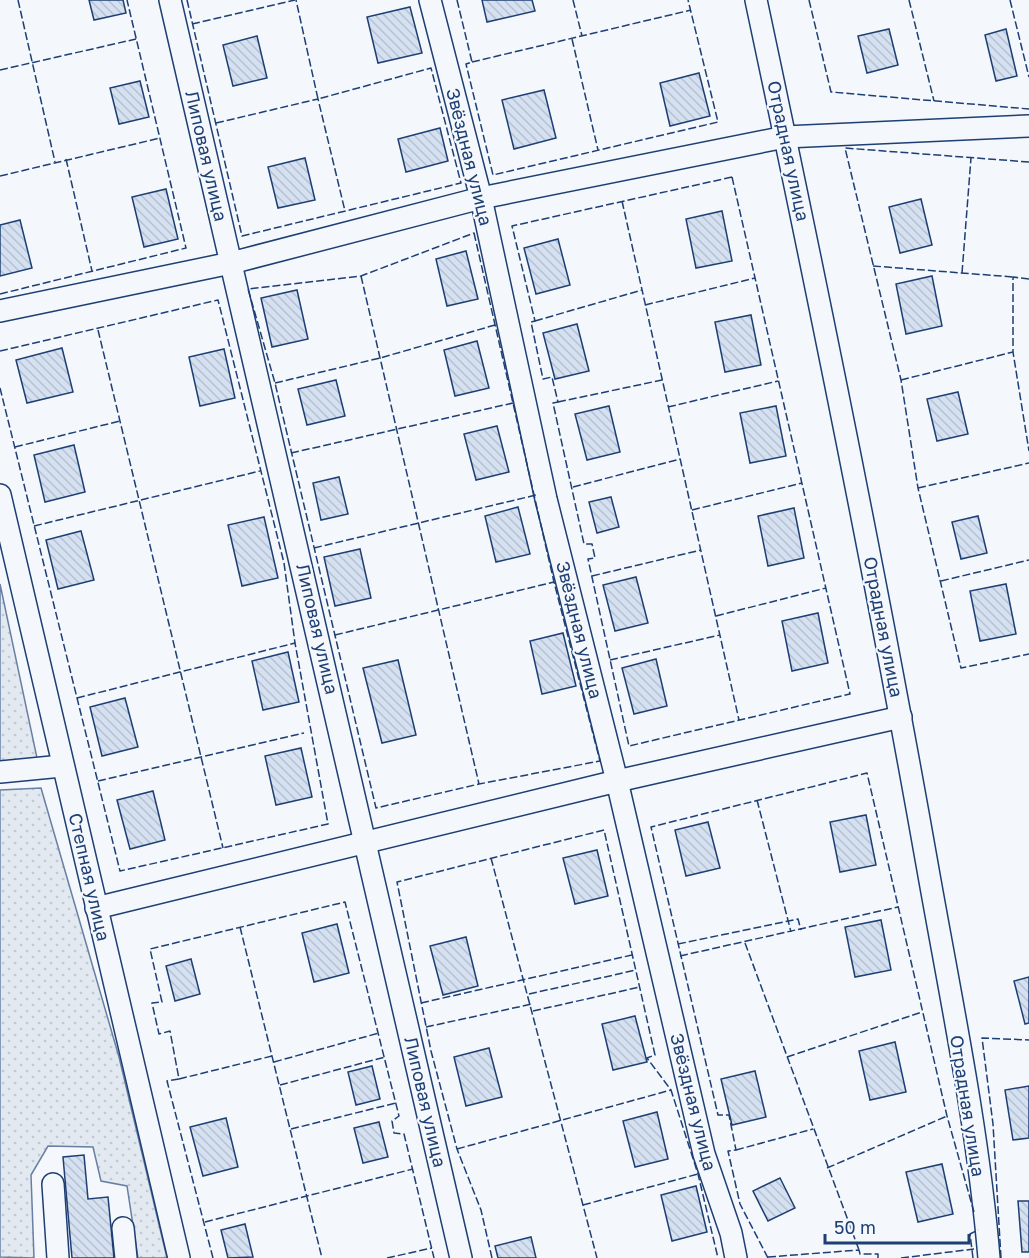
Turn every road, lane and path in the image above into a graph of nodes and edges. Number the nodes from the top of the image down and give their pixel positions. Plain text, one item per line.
1 (170, 0) edge
2 (430, 0) edge
3 (756, 0) edge
4 (1029, 126) edge
5 (785, 137) junction
6 (481, 198) junction
7 (231, 263) junction
8 (0, 311) edge
9 (0, 495) edge
10 (901, 717) junction
11 (63, 766) junction
12 (0, 772) edge
13 (617, 781) junction
14 (365, 843) junction
15 (96, 908) junction
16 (53, 1184) dead end
17 (123, 1228) dead end
18 (58, 1258) edge
19 (126, 1258) edge
20 (179, 1258) edge
21 (461, 1258) edge
22 (736, 1258) edge
23 (989, 1258) edge

1 - 7 street, Липовая улица
2 - 6 street, Звёздная улица
3 - 5 street, Отрадная улица
4 - 5 street
5 - 6 street
5 - 10 street, Отрадная улица
6 - 7 street
6 - 13 street, Звёздная улица
7 - 8 street
7 - 14 street, Липовая улица
9 - 11 street, Степная улица
10 - 13 street
10 - 23 street, Отрадная улица
11 - 12 street
11 - 15 street, Степная улица
13 - 14 street
13 - 22 street, Звёздная улица
14 - 15 street
14 - 21 street, Липовая улица
15 - 20 street, Степная улица
16 - 18 street
17 - 19 street

